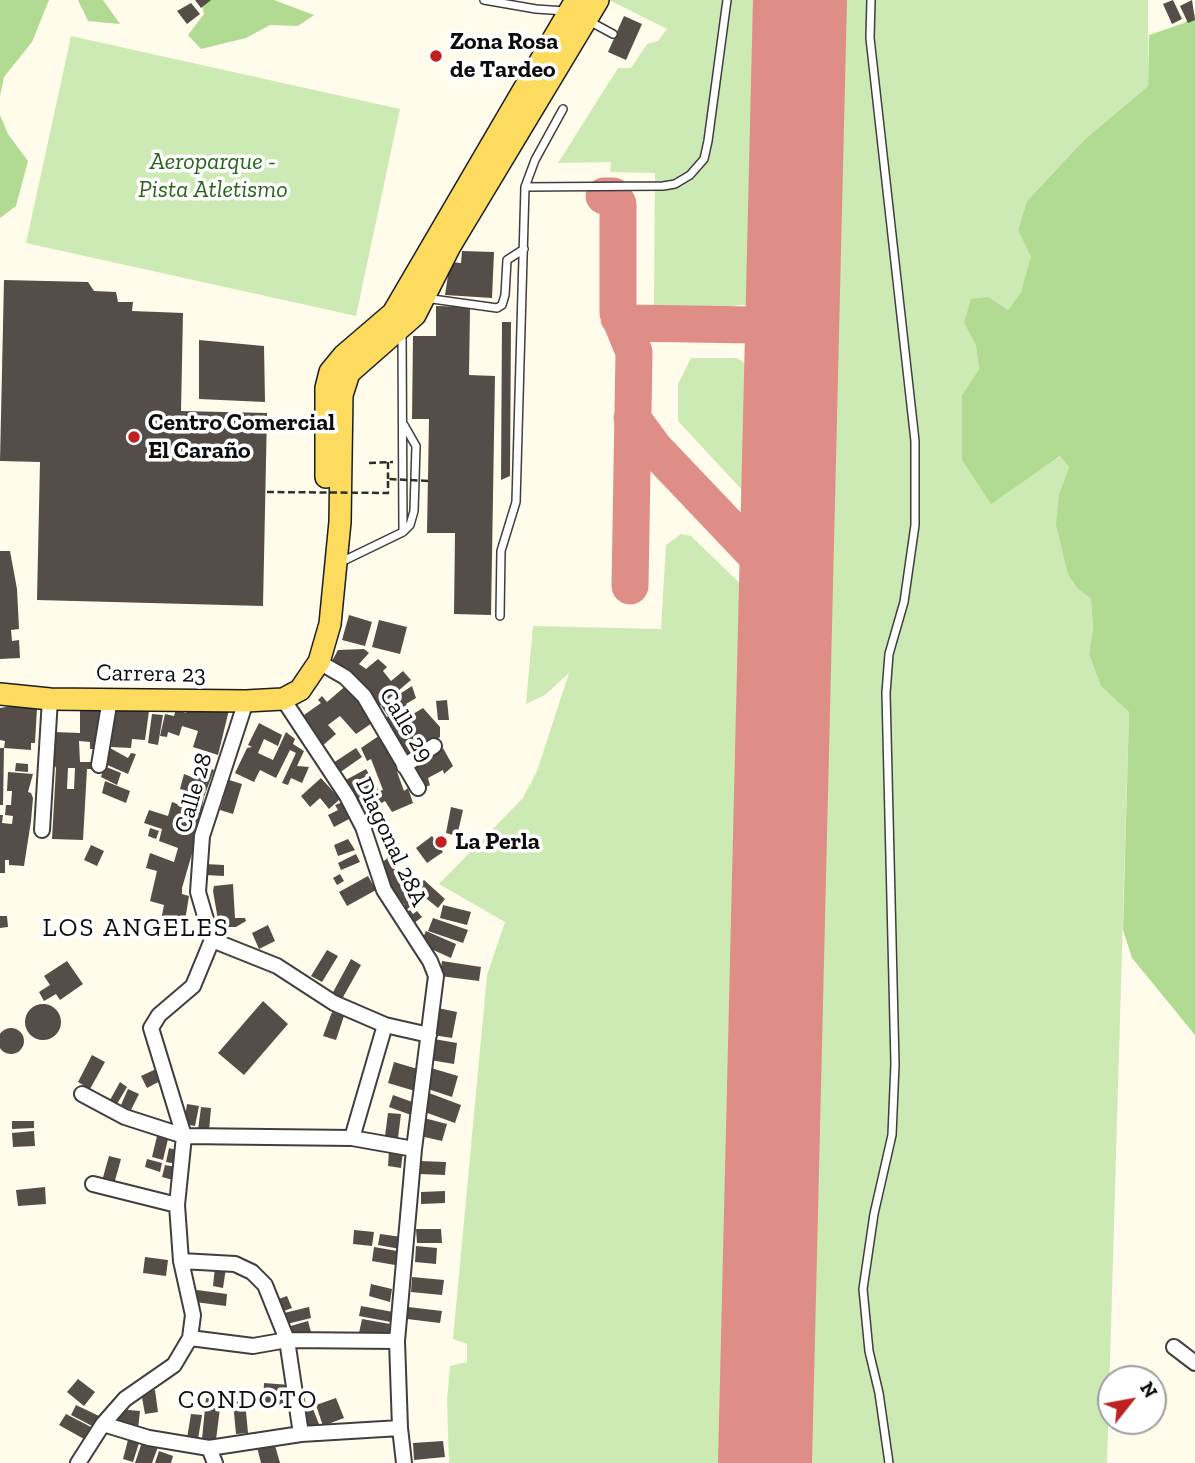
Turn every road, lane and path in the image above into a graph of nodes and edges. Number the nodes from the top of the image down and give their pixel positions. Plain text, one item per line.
1 (484, 0) edge
2 (598, 0) edge
3 (727, 0) edge
4 (871, 0) edge
5 (578, 10) edge
6 (613, 34) dead end
7 (563, 109) dead end
8 (525, 187) junction
9 (524, 249) junction
10 (425, 298) junction
11 (402, 330) junction
12 (404, 425) junction
13 (388, 462) junction
14 (404, 462) junction
15 (369, 463) dead end
16 (388, 479) junction
17 (429, 481) dead end
18 (267, 492) dead end
19 (403, 532) junction
20 (335, 560) junction
21 (500, 616) dead end
22 (320, 662) junction
23 (0, 694) edge
24 (291, 694) junction
25 (50, 699) junction
26 (110, 699) junction
27 (246, 701) junction
28 (434, 746) dead end
29 (100, 765) dead end
30 (404, 766) junction
31 (418, 788) dead end
32 (42, 830) dead end
33 (212, 940) junction
34 (385, 1025) junction
35 (429, 1035) junction
36 (82, 1094) dead end
37 (184, 1136) junction
38 (352, 1138) junction
39 (414, 1149) junction
40 (93, 1184) dead end
41 (177, 1205) junction
42 (181, 1261) junction
43 (190, 1338) junction
44 (288, 1339) junction
45 (397, 1341) junction
46 (1174, 1347) dead end
47 (1195, 1363) edge
48 (103, 1424) junction
49 (400, 1428) junction
50 (301, 1434) junction
51 (209, 1448) junction
52 (78, 1463) edge
53 (215, 1463) edge
54 (404, 1463) edge
55 (888, 1463) edge

1 - 5 lane
2 - 5 main road
3 - 8 lane
4 - 55 lane
5 - 6 lane
5 - 10 main road
5 - 20 main road
7 - 8 lane
8 - 9 lane
9 - 10 lane
9 - 21 lane
10 - 11 main road
11 - 12 lane
11 - 20 main road
12 - 14 lane
12 - 19 lane
13 - 14 path
13 - 15 path
13 - 16 path
14 - 19 lane
16 - 17 path, bridge
16 - 18 path, bridge
19 - 20 lane
20 - 22 main road
22 - 24 main road
22 - 30 street, Calle 29
23 - 25 main road, Carrera 23
24 - 27 main road, Carrera 23
24 - 35 street, Diagonal 28A
25 - 26 main road, Carrera 23
25 - 32 street
26 - 27 main road, Carrera 23
26 - 29 street
27 - 33 street, Calle 28
28 - 30 street
30 - 31 street, Calle 29
33 - 34 street
33 - 37 street
34 - 35 street
34 - 38 street
35 - 39 street
36 - 37 street
37 - 38 street
37 - 41 street
38 - 39 street
39 - 45 street
40 - 41 street
41 - 42 street
42 - 43 street
42 - 44 street
43 - 44 street
43 - 48 street
44 - 45 street
44 - 50 street
45 - 49 street
46 - 47 street
48 - 51 street
48 - 52 street
49 - 50 street
49 - 54 street
50 - 51 street
51 - 53 street

